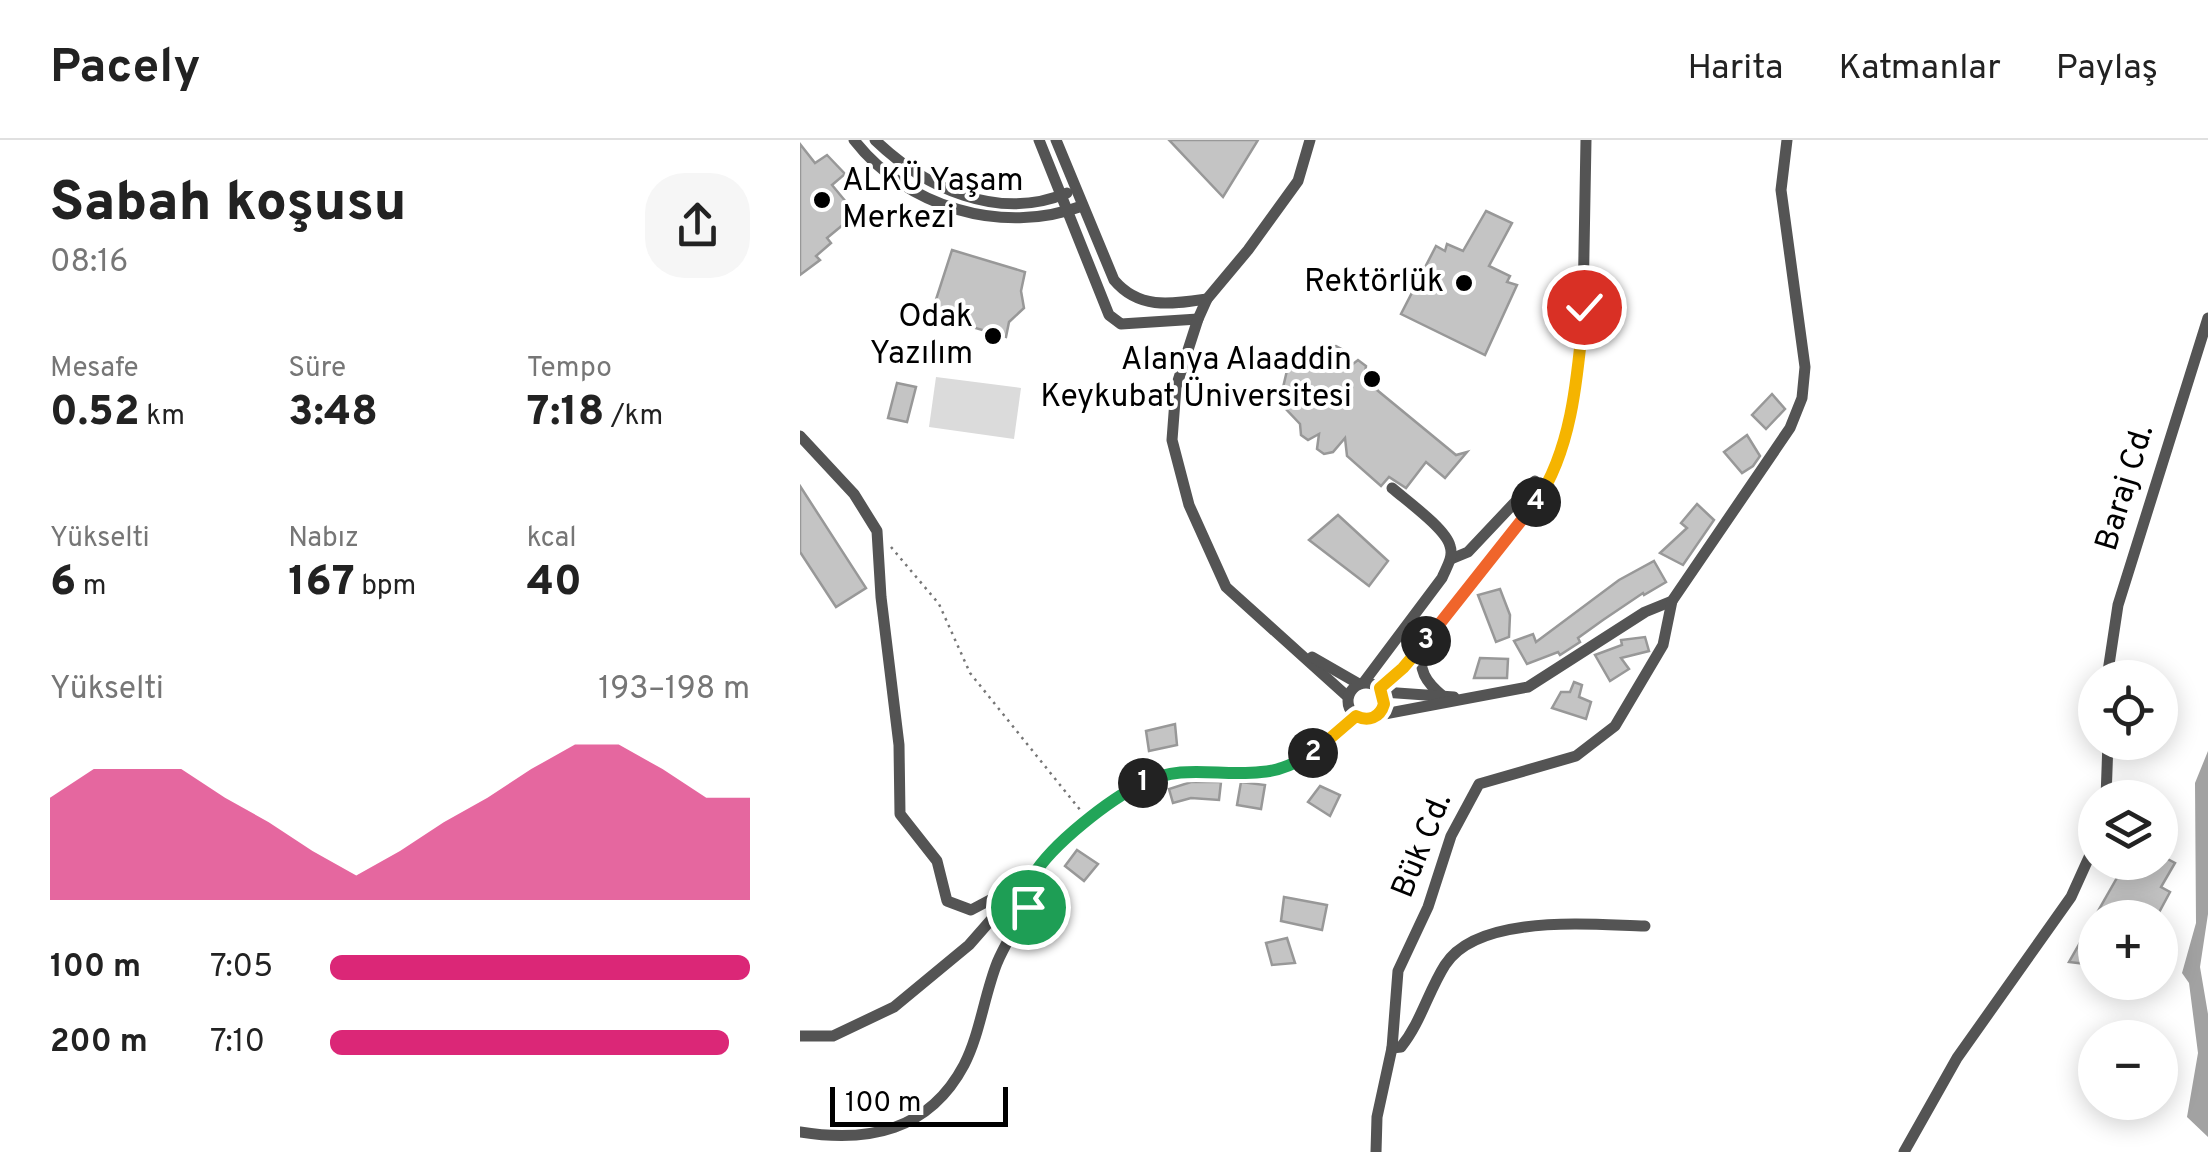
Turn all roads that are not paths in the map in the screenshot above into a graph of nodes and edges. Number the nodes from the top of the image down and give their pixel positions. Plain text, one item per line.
1 (854, 140) edge
2 (874, 140) edge
3 (1039, 140) edge
4 (1056, 140) edge
5 (1310, 140) edge
6 (1586, 140) edge
7 (1787, 140) edge
8 (1076, 189) junction
9 (1060, 196) junction
10 (1082, 206) junction
11 (1068, 211) junction
12 (1207, 299) junction
13 (1198, 318) junction
14 (2208, 318) edge
15 (800, 436) edge
16 (1535, 481) dead end
17 (1392, 488) dead end
18 (1451, 558) junction
19 (1672, 600) junction
20 (1422, 646) junction
21 (1295, 648) junction
22 (2110, 660) edge
23 (1372, 686) junction
24 (1348, 697) junction
25 (1444, 697) junction
26 (1473, 698) junction
27 (1378, 715) junction
28 (1356, 716) junction
29 (1030, 879) junction
30 (2079, 880) edge
31 (1645, 926) dead end
32 (800, 1036) edge
33 (1392, 1048) junction
34 (800, 1132) edge
35 (1376, 1152) edge
36 (1904, 1152) edge

1 - 11 street
2 - 9 street
3 - 9 street
4 - 8 street
5 - 12 street
6 - 20 street
7 - 19 street
8 - 9 street
8 - 10 street
9 - 11 street
10 - 11 street
10 - 12 street
11 - 13 street
12 - 13 street
13 - 21 street
14 - 22 street, Baraj Cd.
15 - 29 street
16 - 18 street
17 - 18 street
18 - 23 street
19 - 26 street
19 - 33 street, Bük Cd.
20 - 23 street
20 - 25 street
21 - 23 street
21 - 24 street
23 - 24 street
23 - 25 street
23 - 27 street
24 - 28 street
25 - 26 street
26 - 27 street
27 - 28 street
28 - 29 street
29 - 32 street
29 - 34 street
30 - 36 street
31 - 33 street
33 - 35 street, Bük Cd.

